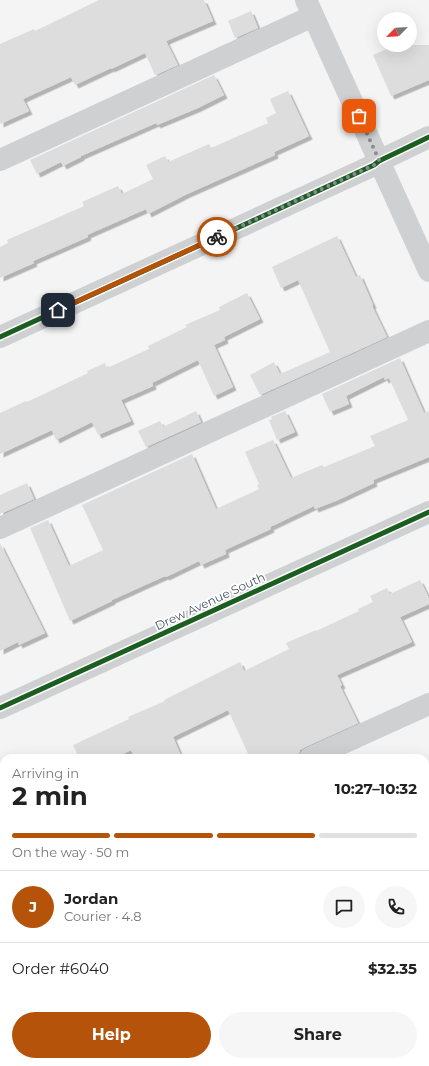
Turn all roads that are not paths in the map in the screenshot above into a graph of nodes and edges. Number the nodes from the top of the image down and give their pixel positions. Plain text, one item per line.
1 (310, 8) edge
2 (429, 137) edge
3 (0, 160) edge
4 (379, 160) junction
5 (429, 271) edge
6 (429, 331) edge
7 (0, 337) edge
8 (429, 512) edge
9 (0, 528) edge
10 (429, 704) edge
11 (0, 708) edge
12 (319, 754) edge

1 - 3 street
1 - 4 street
2 - 4 street
4 - 5 street
4 - 7 street
6 - 9 street
8 - 11 street, Drew Avenue South
10 - 12 street

